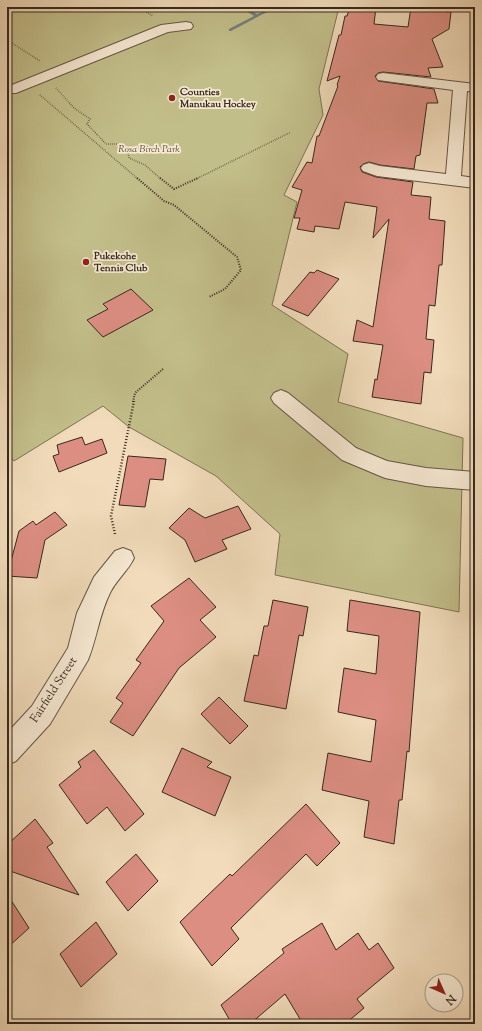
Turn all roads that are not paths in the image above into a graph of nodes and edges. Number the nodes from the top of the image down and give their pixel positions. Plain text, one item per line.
1 (186, 26) dead end
2 (383, 77) dead end
3 (460, 86) junction
4 (475, 88) edge
5 (11, 90) dead end
6 (369, 168) dead end
7 (453, 181) junction
8 (475, 183) edge
9 (281, 398) dead end
10 (475, 481) edge
11 (123, 558) dead end
12 (7, 752) edge

1 - 5 street
2 - 3 street
3 - 4 street
3 - 7 street
6 - 7 street
7 - 8 street
9 - 10 street
11 - 12 street, Fairfield Street

